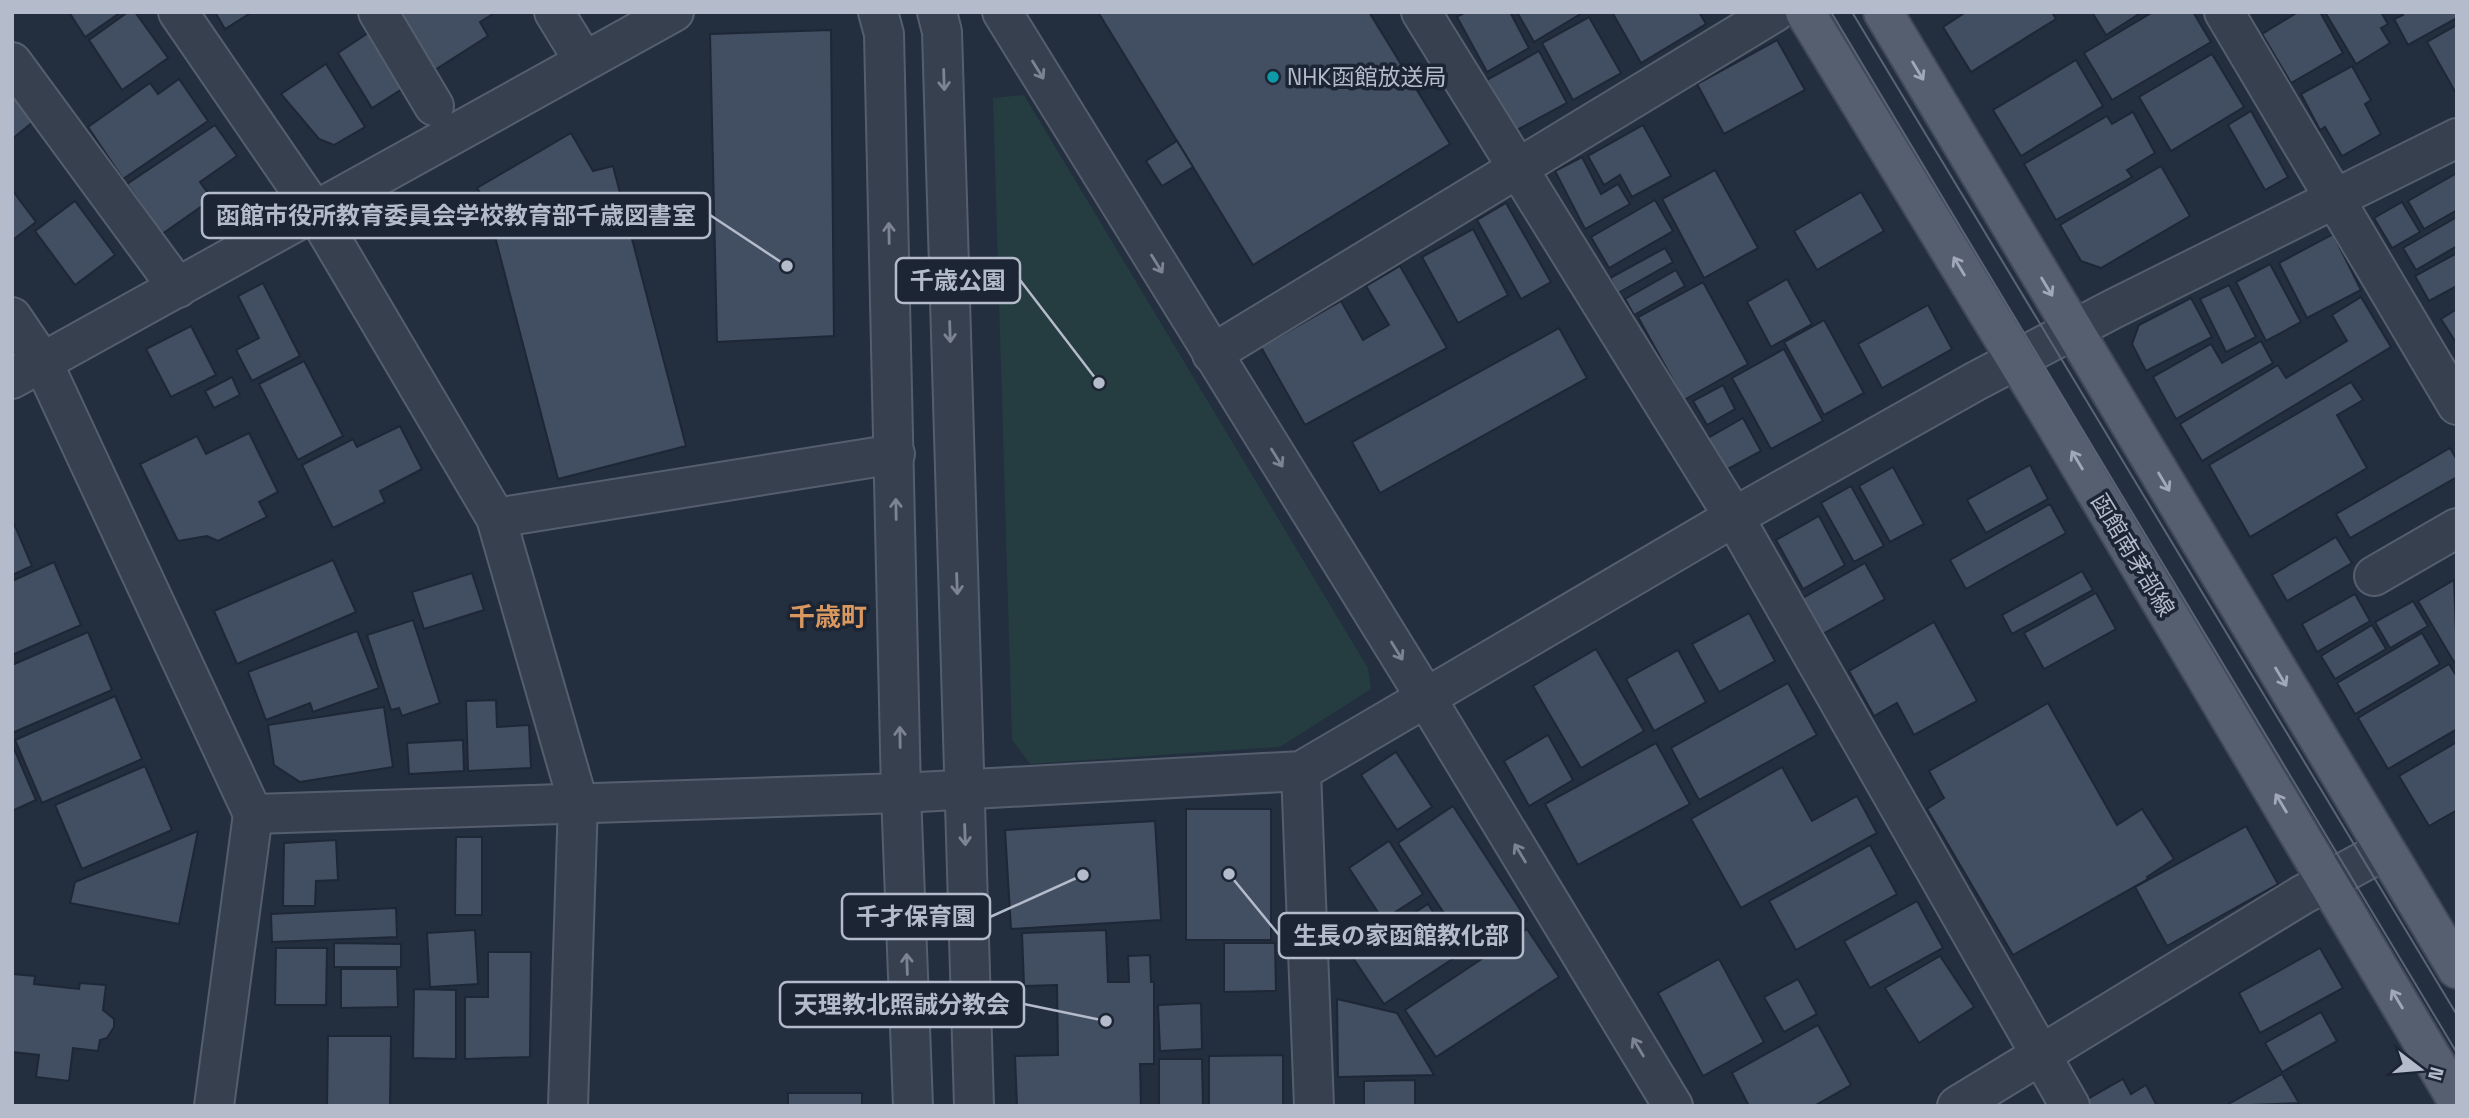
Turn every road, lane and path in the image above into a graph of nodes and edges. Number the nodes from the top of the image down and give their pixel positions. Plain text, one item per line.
1 (178, 12) edge
2 (378, 12) edge
3 (554, 12) edge
4 (674, 12) edge
5 (878, 12) edge
6 (937, 12) edge
7 (1002, 12) edge
8 (1421, 12) edge
9 (1775, 12) edge
10 (1805, 12) edge
11 (1883, 12) edge
12 (2224, 12) edge
13 (584, 61) junction
14 (12, 62) edge
15 (434, 106) dead end
16 (2457, 138) edge
17 (1517, 172) junction
18 (2336, 197) junction
19 (316, 213) junction
20 (178, 288) junction
21 (12, 317) edge
22 (2073, 331) junction
23 (1212, 354) junction
24 (2017, 361) junction
25 (27, 371) edge
26 (2457, 405) edge
27 (895, 454) junction
28 (1734, 517) junction
29 (496, 518) junction
30 (2457, 528) edge
31 (2374, 576) dead end
32 (1426, 698) junction
33 (1301, 771) junction
34 (963, 789) junction
35 (901, 793) junction
36 (578, 803) junction
37 (253, 814) junction
38 (2385, 850) junction
39 (2328, 882) junction
40 (2457, 969) edge
41 (2043, 1055) junction
42 (2457, 1100) edge
43 (214, 1106) edge
44 (568, 1106) edge
45 (913, 1106) edge
46 (974, 1106) edge
47 (1314, 1106) edge
48 (1673, 1106) edge
49 (1957, 1106) edge
50 (2070, 1106) edge

1 - 19 street
2 - 15 street
3 - 13 street
4 - 13 street
27 -> 5 street
6 -> 34 street
7 -> 23 street
8 - 17 street
9 - 17 street
24 -> 10 main road, 函館南茅部線
11 -> 22 main road
12 - 18 street
13 - 19 street
14 - 20 street
16 - 18 street
17 - 23 street
17 - 28 street
18 - 22 street
18 - 26 street
19 - 20 street
19 - 29 street
20 - 25 street
21 - 25 street
22 - 24 street
22 -> 38 main road
23 -> 32 street
24 - 28 street
39 -> 24 main road, 函館南茅部線
25 - 37 street
27 - 29 street
35 -> 27 street
28 - 32 street
28 - 41 street
29 - 36 street
30 - 31 street
32 - 33 street
48 -> 32 street
33 - 34 street
33 - 47 street
34 - 35 street
34 -> 46 street
35 - 36 street
45 -> 35 street
36 - 37 street
36 - 44 street
37 - 43 street
38 - 39 street
38 - 40 main road
39 - 41 street
42 -> 39 main road, 函館南茅部線
41 - 49 street
41 - 50 street

